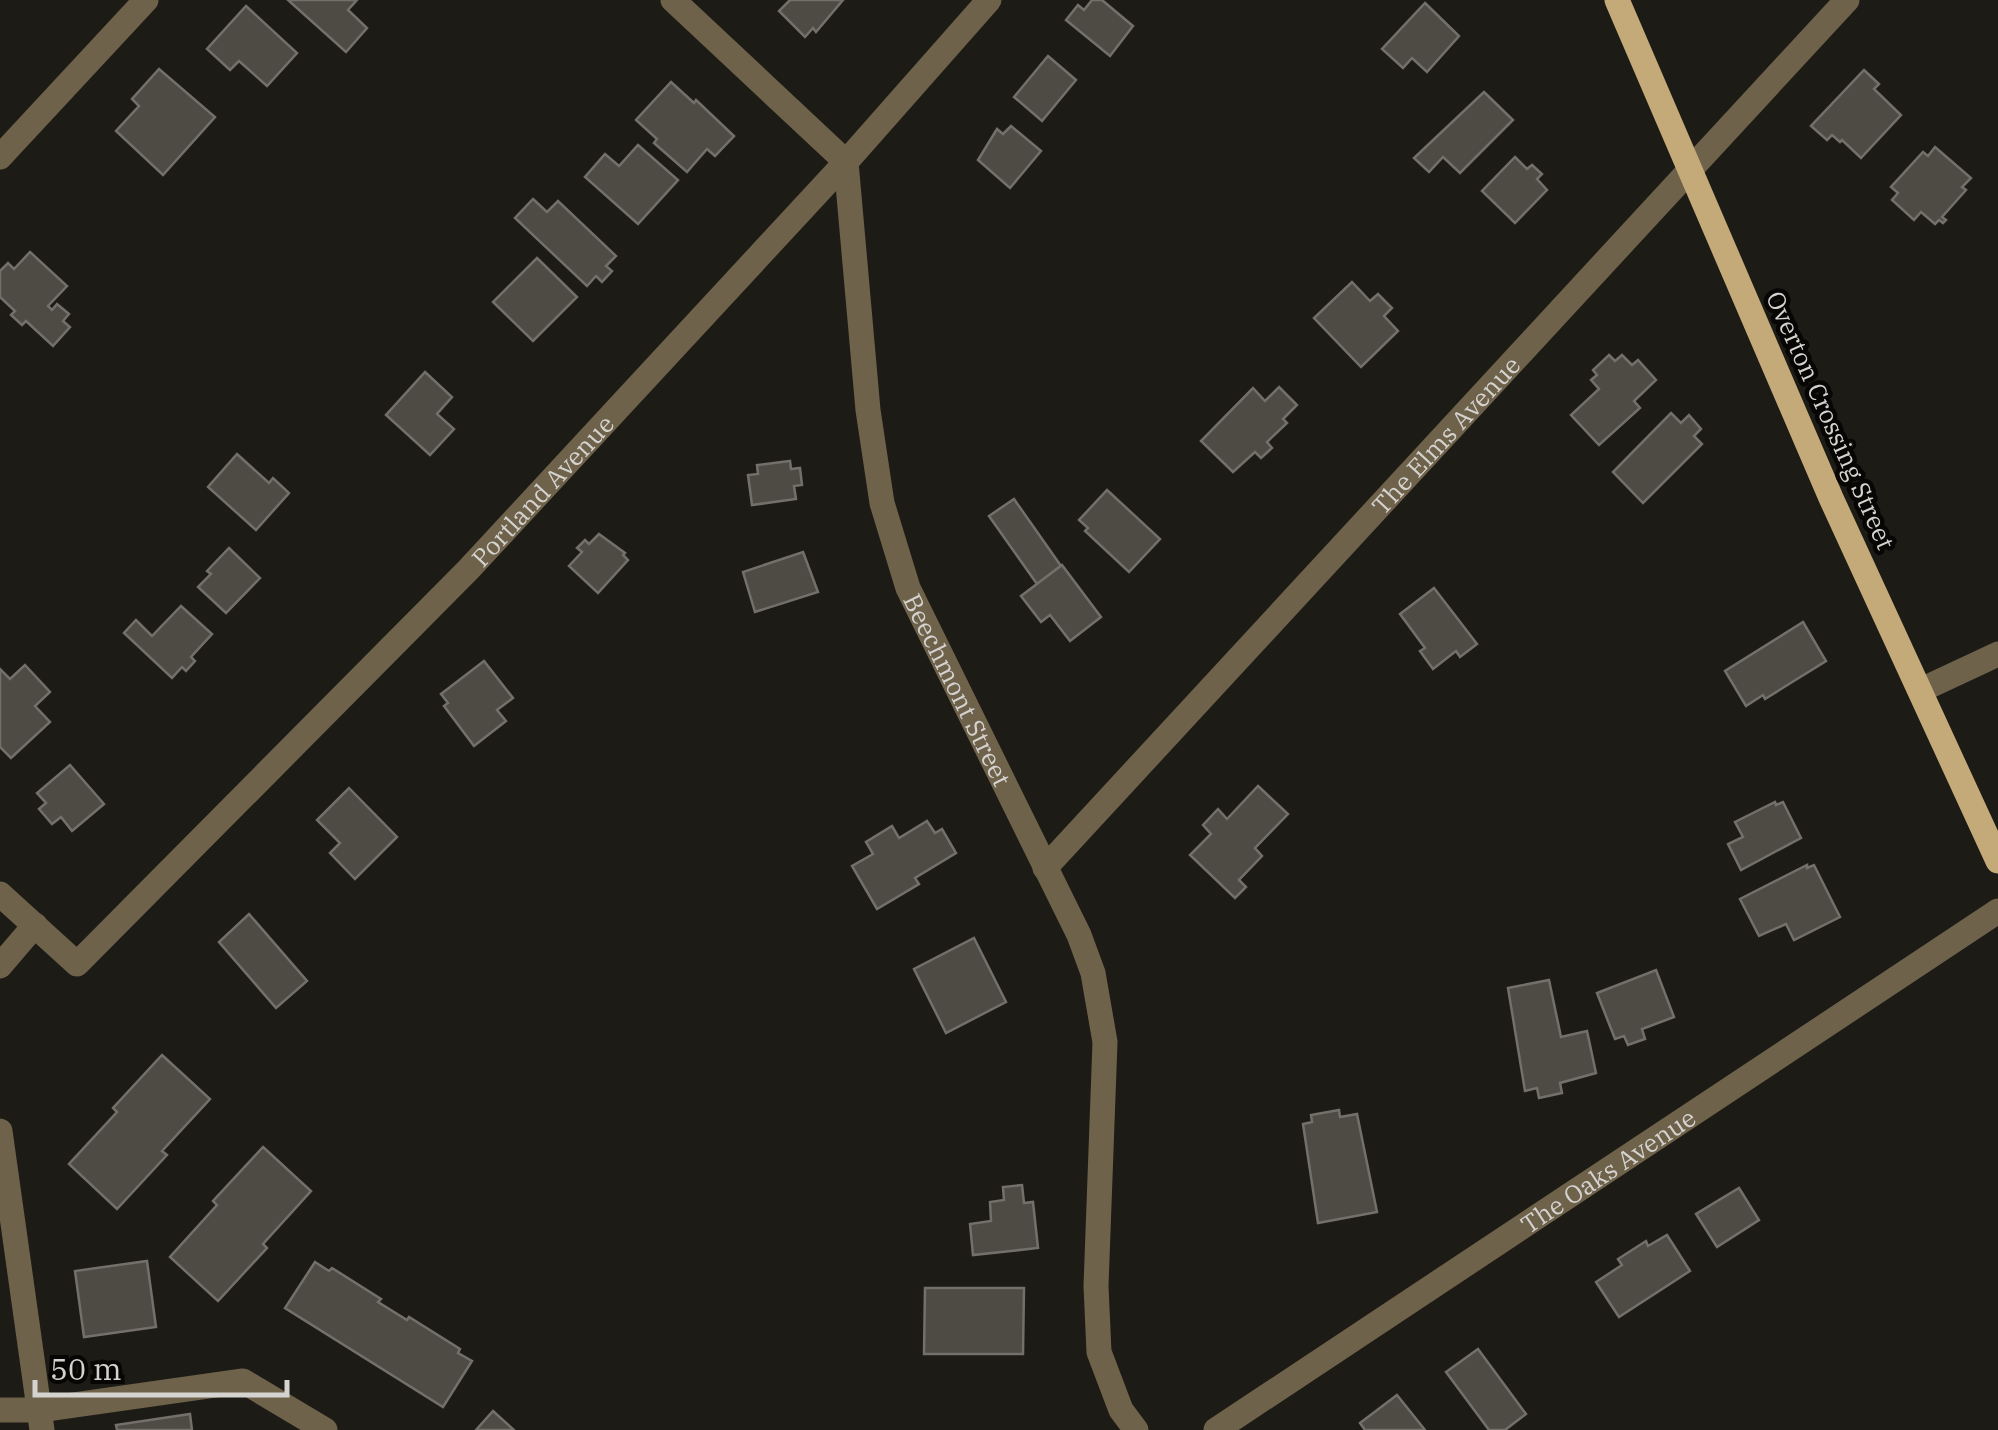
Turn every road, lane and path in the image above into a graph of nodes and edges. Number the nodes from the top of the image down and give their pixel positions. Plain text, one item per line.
1 (146, 0) edge
2 (673, 0) edge
3 (989, 0) edge
4 (1617, 0) edge
5 (1848, 0) edge
6 (0, 157) edge
7 (846, 162) junction
8 (1688, 171) junction
9 (1998, 654) edge
10 (1922, 690) junction
11 (1998, 861) edge
12 (1046, 868) junction
13 (0, 894) edge
14 (1998, 911) edge
15 (35, 926) junction
16 (0, 966) edge
17 (0, 1131) edge
18 (0, 1410) edge
19 (41, 1420) edge
20 (325, 1430) edge
21 (1136, 1430) edge
22 (1216, 1430) edge

1 - 6 street
2 - 7 street
3 - 7 street, Portland Avenue
4 - 8 main road, Overton Crossing Street
5 - 8 street, The Elms Avenue
7 - 12 street, Beechmont Street
7 - 15 street, Portland Avenue
8 - 10 main road, Overton Crossing Street
8 - 12 street, The Elms Avenue
9 - 10 street
10 - 11 main road, Overton Crossing Street
12 - 21 street, Beechmont Street
13 - 15 street
14 - 22 street, The Oaks Avenue
15 - 16 street
17 - 19 street
18 - 19 street
19 - 20 street

